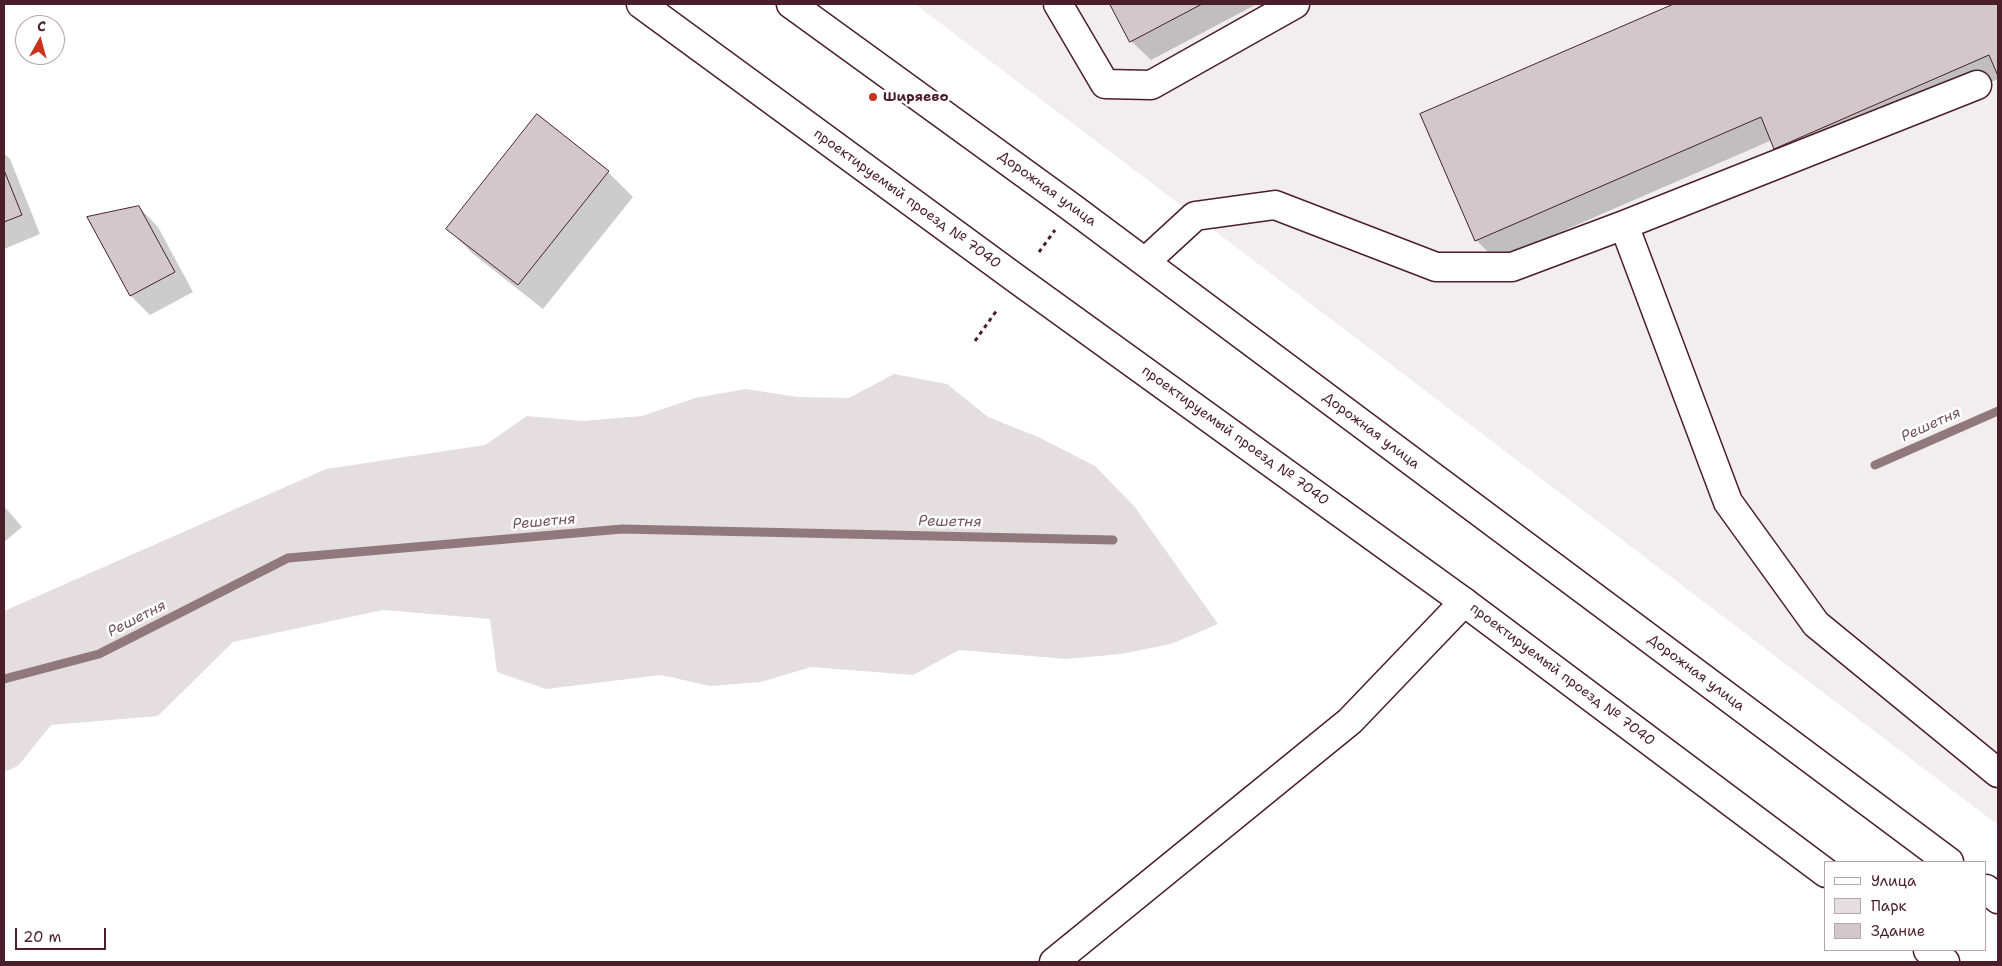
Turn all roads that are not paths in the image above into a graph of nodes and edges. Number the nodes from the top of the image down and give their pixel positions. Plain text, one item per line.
1 (641, 4) edge
2 (1058, 4) edge
3 (1295, 4) edge
4 (804, 7) edge
5 (1977, 85) dead end
6 (1624, 225) junction
7 (1145, 262) junction
8 (1464, 602) junction
9 (1998, 773) edge
10 (1948, 861) edge
11 (1824, 872) edge
12 (1987, 890) edge
13 (1998, 899) edge
14 (1929, 951) edge
15 (1054, 962) edge
16 (1945, 962) edge

1 - 8 street, проектируемый проезд № 7040
2 - 3 street
4 - 7 street, Дорожная улица
5 - 6 street
6 - 7 street
6 - 9 street
7 - 10 street, Дорожная улица
8 - 11 street, проектируемый проезд № 7040
8 - 15 street
12 - 13 street
14 - 16 street

